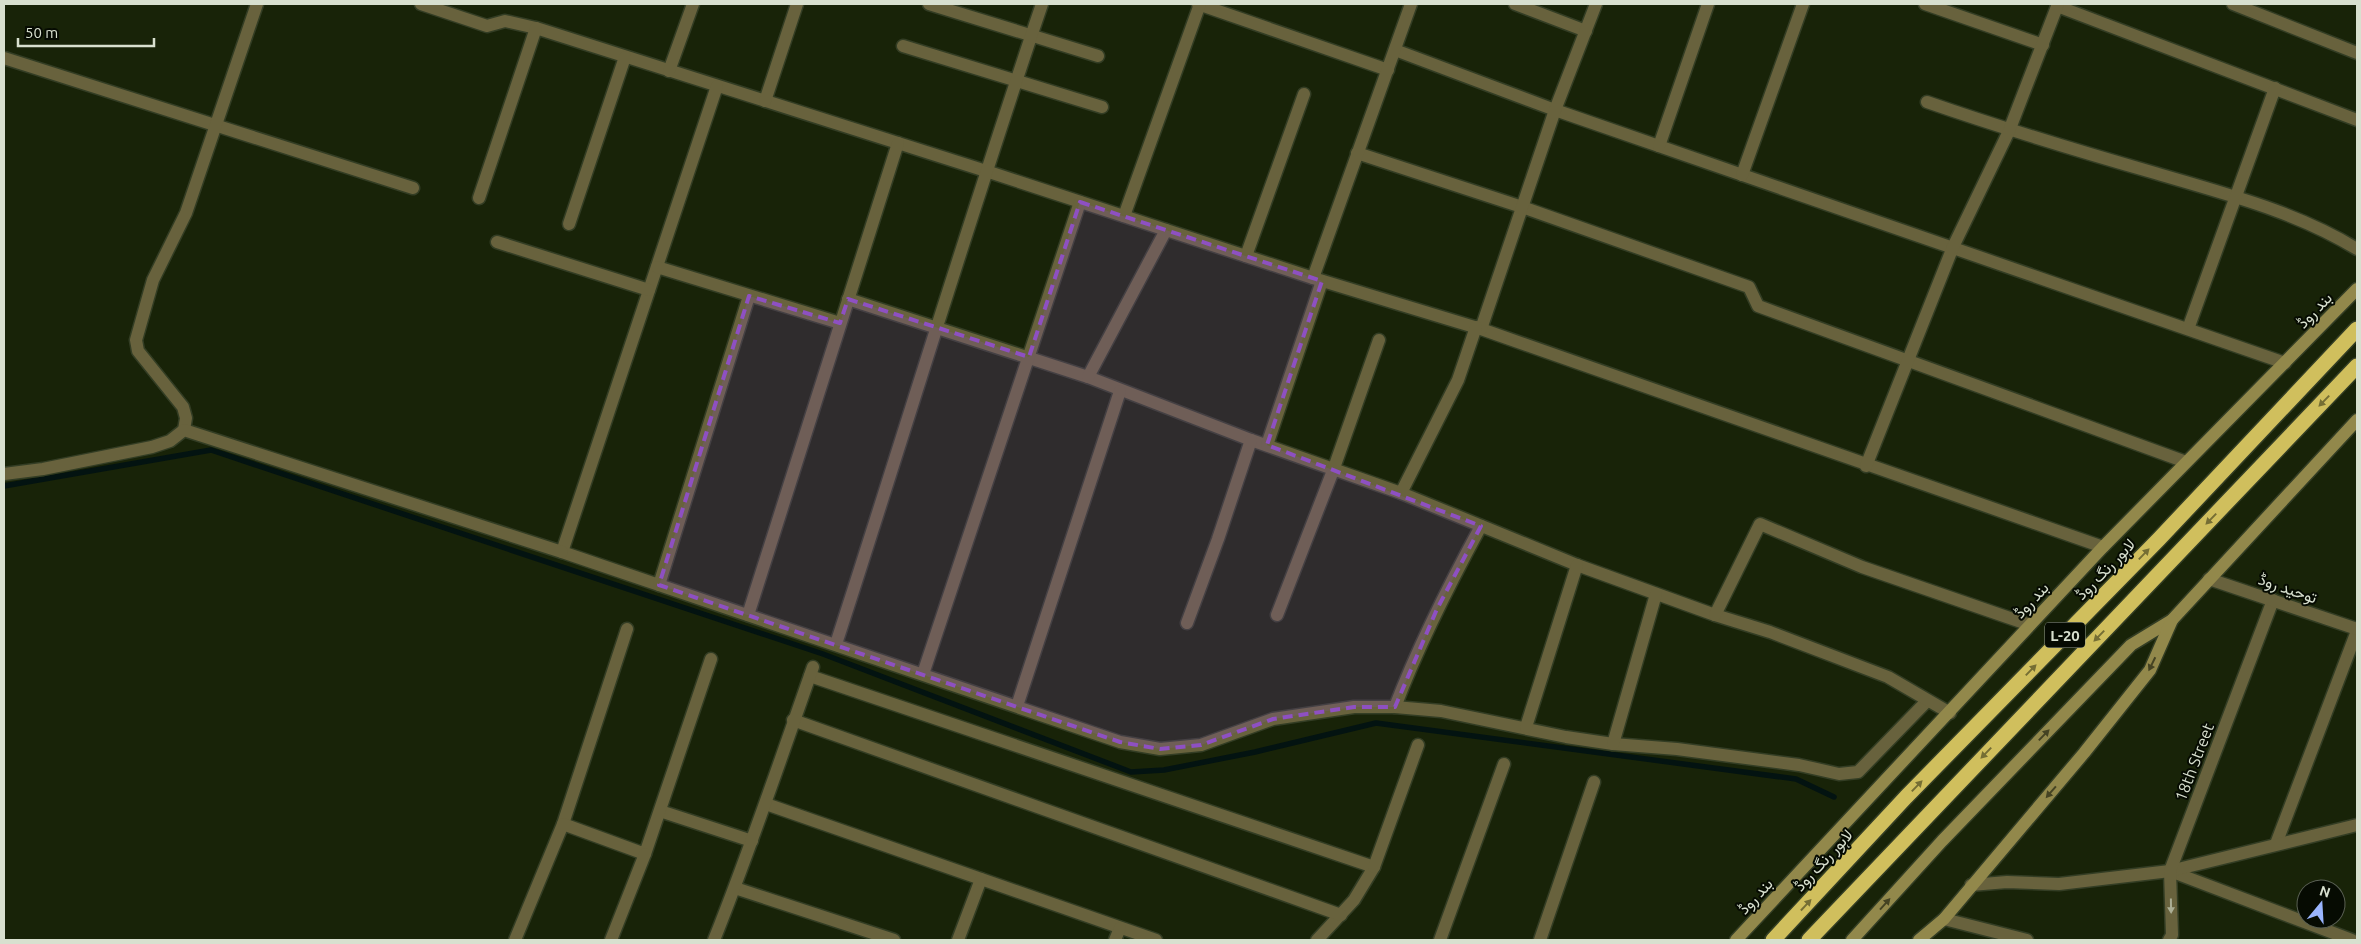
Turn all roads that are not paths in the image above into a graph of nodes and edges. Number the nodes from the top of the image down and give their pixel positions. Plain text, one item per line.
1 (257, 4) edge
2 (421, 4) edge
3 (693, 4) edge
4 (797, 4) edge
5 (929, 4) edge
6 (1042, 4) edge
7 (1200, 4) edge
8 (1411, 4) edge
9 (1515, 4) edge
10 (1596, 4) edge
11 (1708, 4) edge
12 (1803, 4) edge
13 (1925, 4) edge
14 (2233, 4) edge
15 (2057, 5) edge
16 (536, 28) junction
17 (1586, 31) junction
18 (1031, 35) junction
19 (2043, 45) junction
20 (903, 46) dead end
21 (1395, 50) junction
22 (2357, 53) edge
23 (1098, 56) dead end
24 (625, 57) junction
25 (4, 58) edge
26 (1388, 70) junction
27 (669, 71) junction
28 (1016, 81) junction
29 (717, 86) junction
30 (2276, 88) junction
31 (1304, 94) dead end
32 (766, 101) junction
33 (1927, 102) dead end
34 (1102, 107) dead end
35 (1555, 110) junction
36 (2357, 120) edge
37 (218, 125) junction
38 (2009, 131) junction
39 (898, 143) junction
40 (1659, 146) junction
41 (1358, 153) junction
42 (986, 170) junction
43 (1742, 174) junction
44 (413, 188) dead end
45 (2235, 197) junction
46 (479, 198) dead end
47 (1080, 202) junction
48 (1522, 207) junction
49 (1124, 216) junction
50 (569, 224) dead end
51 (1166, 230) junction
52 (497, 242) dead end
53 (1953, 247) junction
54 (2357, 249) edge
55 (1246, 256) junction
56 (657, 267) junction
57 (1317, 280) junction
58 (2357, 289) edge
59 (649, 290) junction
60 (749, 296) junction
61 (848, 298) junction
62 (840, 323) junction
63 (938, 327) junction
64 (1478, 328) junction
65 (2188, 329) junction
66 (2357, 329) edge
67 (1379, 340) dead end
68 (1029, 357) junction
69 (1907, 360) junction
70 (2285, 363) junction
71 (2357, 366) edge
72 (1088, 377) junction
73 (1120, 391) junction
74 (2357, 420) edge
75 (184, 430) junction
76 (1251, 440) junction
77 (1267, 445) junction
78 (2186, 462) junction
79 (1866, 466) junction
80 (1334, 468) junction
81 (4, 474) edge
82 (1401, 493) junction
83 (1480, 526) junction
84 (2103, 547) junction
85 (562, 552) junction
86 (1577, 566) junction
87 (2209, 579) junction
88 (659, 585) junction
89 (1656, 594) junction
90 (2273, 600) junction
91 (1715, 614) junction
92 (748, 615) junction
93 (1277, 615) dead end
94 (2172, 620) junction
95 (1187, 623) dead end
96 (2030, 625) junction
97 (627, 628) dead end
98 (2357, 630) edge
99 (836, 644) junction
100 (711, 659) dead end
101 (923, 674) junction
102 (1927, 702) junction
103 (1017, 706) junction
104 (1395, 707) junction
105 (1950, 713) junction
106 (793, 720) junction
107 (1526, 727) junction
108 (1418, 744) dead end
109 (1612, 744) junction
110 (1504, 764) dead end
111 (1594, 782) dead end
112 (766, 804) junction
113 (660, 811) junction
114 (563, 824) junction
115 (2357, 825) edge
116 (752, 841) junction
117 (2276, 844) junction
118 (645, 854) junction
119 (1374, 867) junction
120 (2170, 871) junction
121 (981, 879) junction
122 (1971, 884) junction
123 (735, 888) junction
124 (1342, 915) junction
125 (1944, 919) junction
126 (1120, 928) junction
127 (2357, 928) edge
128 (515, 940) edge
129 (611, 940) edge
130 (714, 940) edge
131 (894, 940) edge
132 (958, 940) edge
133 (1115, 940) edge
134 (1156, 940) edge
135 (1317, 940) edge
136 (1440, 940) edge
137 (1540, 940) edge
138 (1736, 940) edge
139 (1772, 940) edge
140 (1809, 940) edge
141 (1852, 940) edge
142 (1919, 940) edge
143 (2028, 940) edge
144 (2170, 940) edge
145 (2353, 940) edge

1 - 37 street
2 - 16 street
3 - 27 street
4 - 32 street
5 - 18 street
6 - 18 street
7 - 26 street
7 - 49 street
8 - 21 street
9 - 17 street
10 - 17 street
11 - 40 street
12 - 43 street
13 - 19 street
14 - 22 street
15 - 19 street
15 - 30 street
16 - 24 street
16 - 46 street
17 - 35 street
18 - 23 street
18 - 28 street
19 - 38 street
20 - 28 street
21 - 26 street
21 - 35 street
24 - 27 street
24 - 50 street
25 - 37 street
26 - 41 street
27 - 29 street
28 - 34 street
28 - 42 street
29 - 32 street
29 - 56 street
30 - 36 street
30 - 45 street
31 - 55 street
32 - 39 street
33 - 38 street
35 - 40 street
35 - 48 street
37 - 44 street
37 - 75 street
38 - 45 street
38 - 53 street
39 - 42 street
39 - 61 street
40 - 43 street
41 - 48 street
41 - 57 street
42 - 47 street
42 - 63 street
43 - 53 street
45 - 54 street
45 - 65 street
47 - 49 street
47 - 68 street
48 - 64 street
48 - 69 street
49 - 51 street
51 - 55 street
51 - 72 street
52 - 59 street
53 - 65 street
53 - 69 street
55 - 57 street
56 - 59 street
56 - 60 street
57 - 64 street
57 - 77 street
58 - 70 main road, بند روڈ
59 - 85 street
60 - 62 street
60 - 88 street
61 - 62 street
61 - 63 street
62 - 92 street
63 - 68 street
63 - 99 street
64 - 79 street
64 - 82 street
65 - 70 street
139 -> 66 highway, لاہور رنگ روڈ / L-20
67 - 80 street
68 - 72 street
68 - 101 street
69 - 78 street
69 - 79 street
70 - 78 main road, بند روڈ
71 -> 140 highway, L-20
72 - 73 street
73 - 76 street
73 - 103 street
74 - 87 main road
75 - 81 street
75 - 85 street
76 - 77 street
76 - 95 street
77 - 80 street
78 - 84 main road, بند روڈ
79 - 84 street
80 - 82 street
80 - 93 street
82 - 83 street
83 - 86 street
83 - 104 street
84 - 96 main road, بند روڈ
85 - 88 street
86 - 89 street
86 - 107 street
87 - 90 street, توحید روڈ
87 - 94 main road
88 - 92 street
89 - 91 street
89 - 109 street
90 - 98 street, توحید روڈ
90 - 120 street, 18th Street
91 - 96 street
91 - 102 street
92 - 99 street
94 -> 122 main road
141 -> 94 main road
96 - 105 main road, بند روڈ
97 - 114 street
98 - 117 street
99 - 101 street
100 - 113 street
101 - 103 street
102 - 105 street
102 - 109 street
103 - 104 street
104 - 107 street
105 - 138 main road, بند روڈ
106 - 112 street
106 - 119 street
106 - 124 street
107 - 109 street
108 - 119 street
110 - 136 street
111 - 137 street
112 - 116 street
112 - 121 street
113 - 116 street
113 - 118 street
114 - 118 street
114 - 128 street
115 - 117 street
116 - 123 street
117 - 120 street
118 - 129 street
119 - 124 street
120 - 122 street
120 -> 144 street, 18th Street
120 - 145 street
121 - 126 street
121 - 132 street
122 - 125 main road
123 - 130 street
123 - 131 street
124 - 135 street
125 - 142 main road
125 - 143 street
126 - 133 street
126 - 134 street
127 - 145 street

